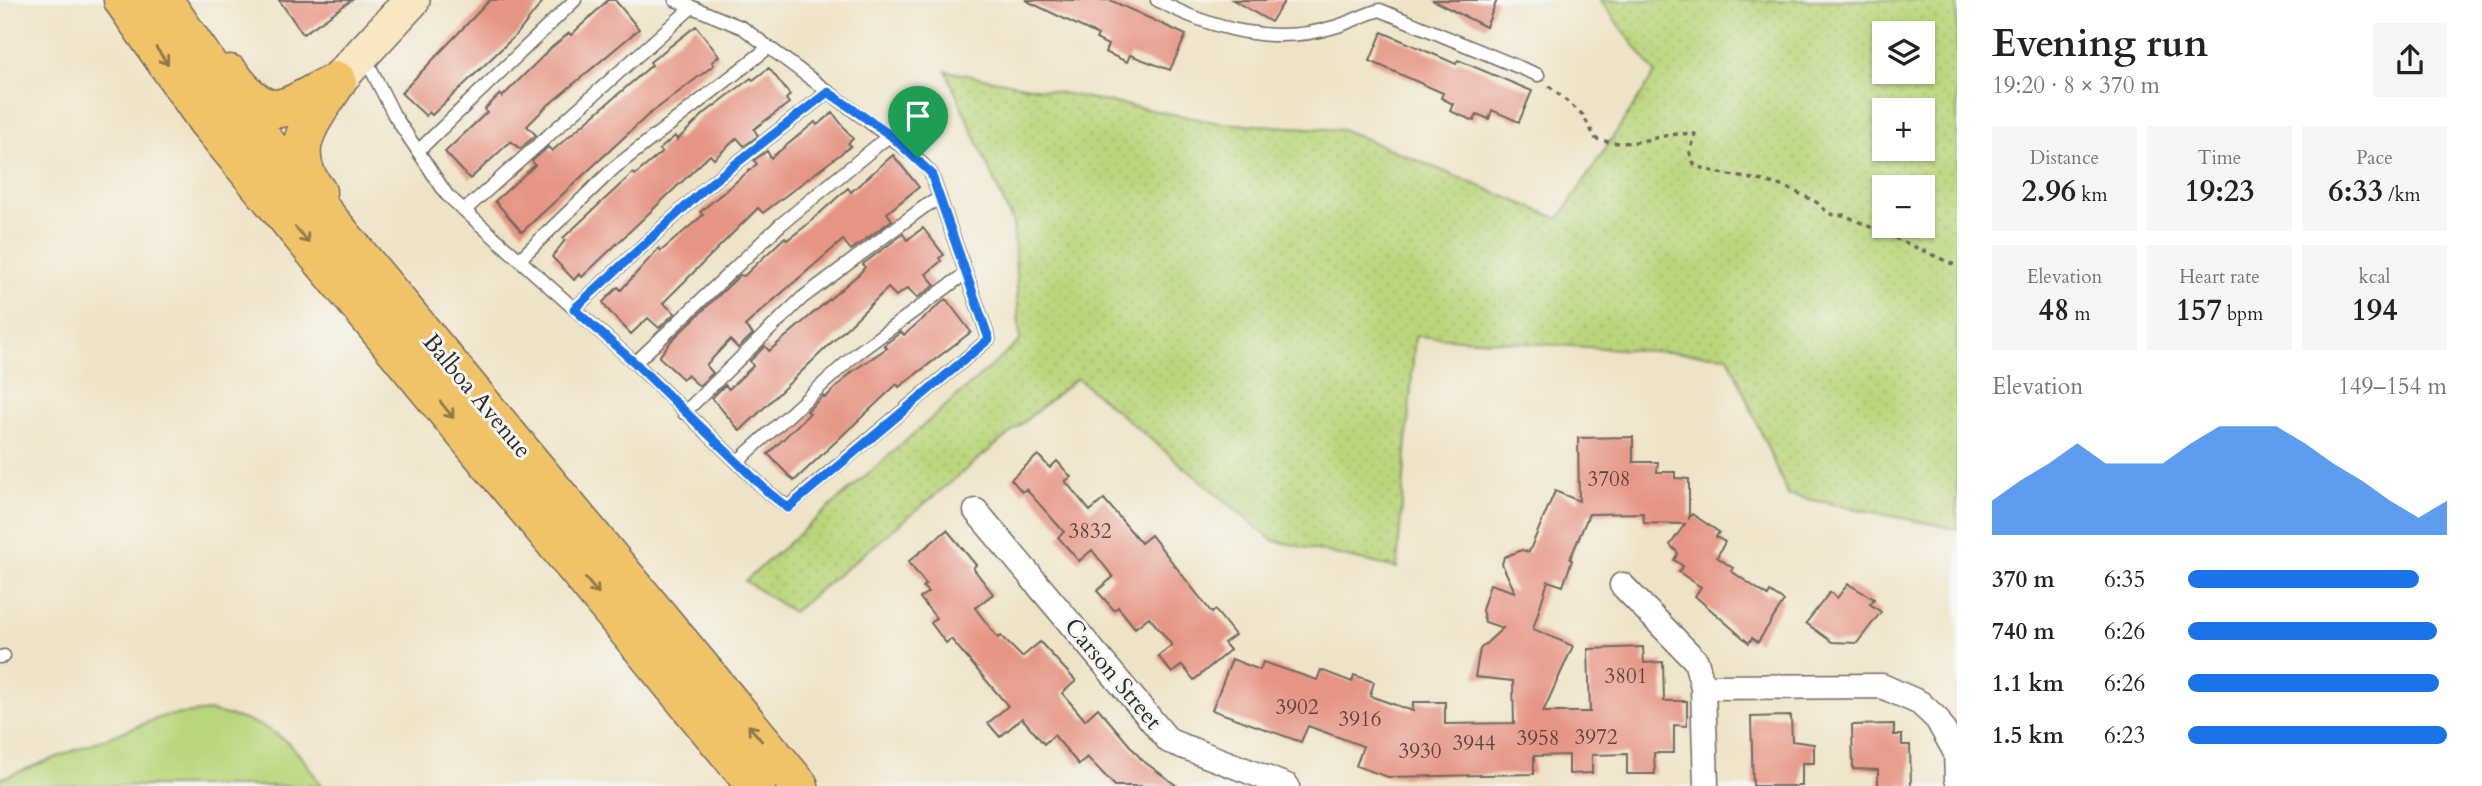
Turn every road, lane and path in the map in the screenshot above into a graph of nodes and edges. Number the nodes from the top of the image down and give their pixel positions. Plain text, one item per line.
1 (122, 0) edge
2 (164, 0) edge
3 (412, 0) edge
4 (575, 0) edge
5 (675, 0) edge
6 (1157, 0) edge
7 (1375, 5) edge
8 (692, 7) junction
9 (768, 48) junction
10 (363, 53) junction
11 (1538, 75) joint
12 (337, 81) junction
13 (828, 92) junction
14 (890, 135) junction
15 (418, 151) junction
16 (940, 198) junction
17 (465, 210) junction
18 (520, 258) junction
19 (1957, 266) edge
20 (966, 273) junction
21 (382, 281) junction
22 (574, 309) junction
23 (635, 363) junction
24 (684, 413) junction
25 (737, 463) junction
26 (976, 511) dead end
27 (1622, 585) dead end
28 (1703, 687) junction
29 (1957, 779) edge
30 (756, 786) edge
31 (799, 786) edge
32 (1287, 786) edge
33 (1706, 786) edge

1 -> 30 main road, Balboa Avenue
2 - 12 main road
2 - 21 main road, Balboa Avenue
3 - 10 street
4 - 15 lane
5 - 8 lane
6 - 7 lane
7 - 11 lane
8 - 9 lane
8 - 17 lane
9 - 13 lane
9 - 18 lane
10 - 12 street
10 - 15 lane
11 - 19 path
12 - 21 main road
13 - 14 lane
13 - 22 lane
14 - 16 lane
14 - 23 lane
15 - 17 lane
16 - 20 lane
16 - 24 lane
17 - 18 lane
18 - 22 lane
20 - 25 lane
20 - 25 lane
31 -> 21 main road, Balboa Avenue
22 - 23 lane
23 - 24 lane
24 - 25 lane
26 - 32 street, Carson Street
27 - 28 street
28 - 29 street
28 - 33 street

